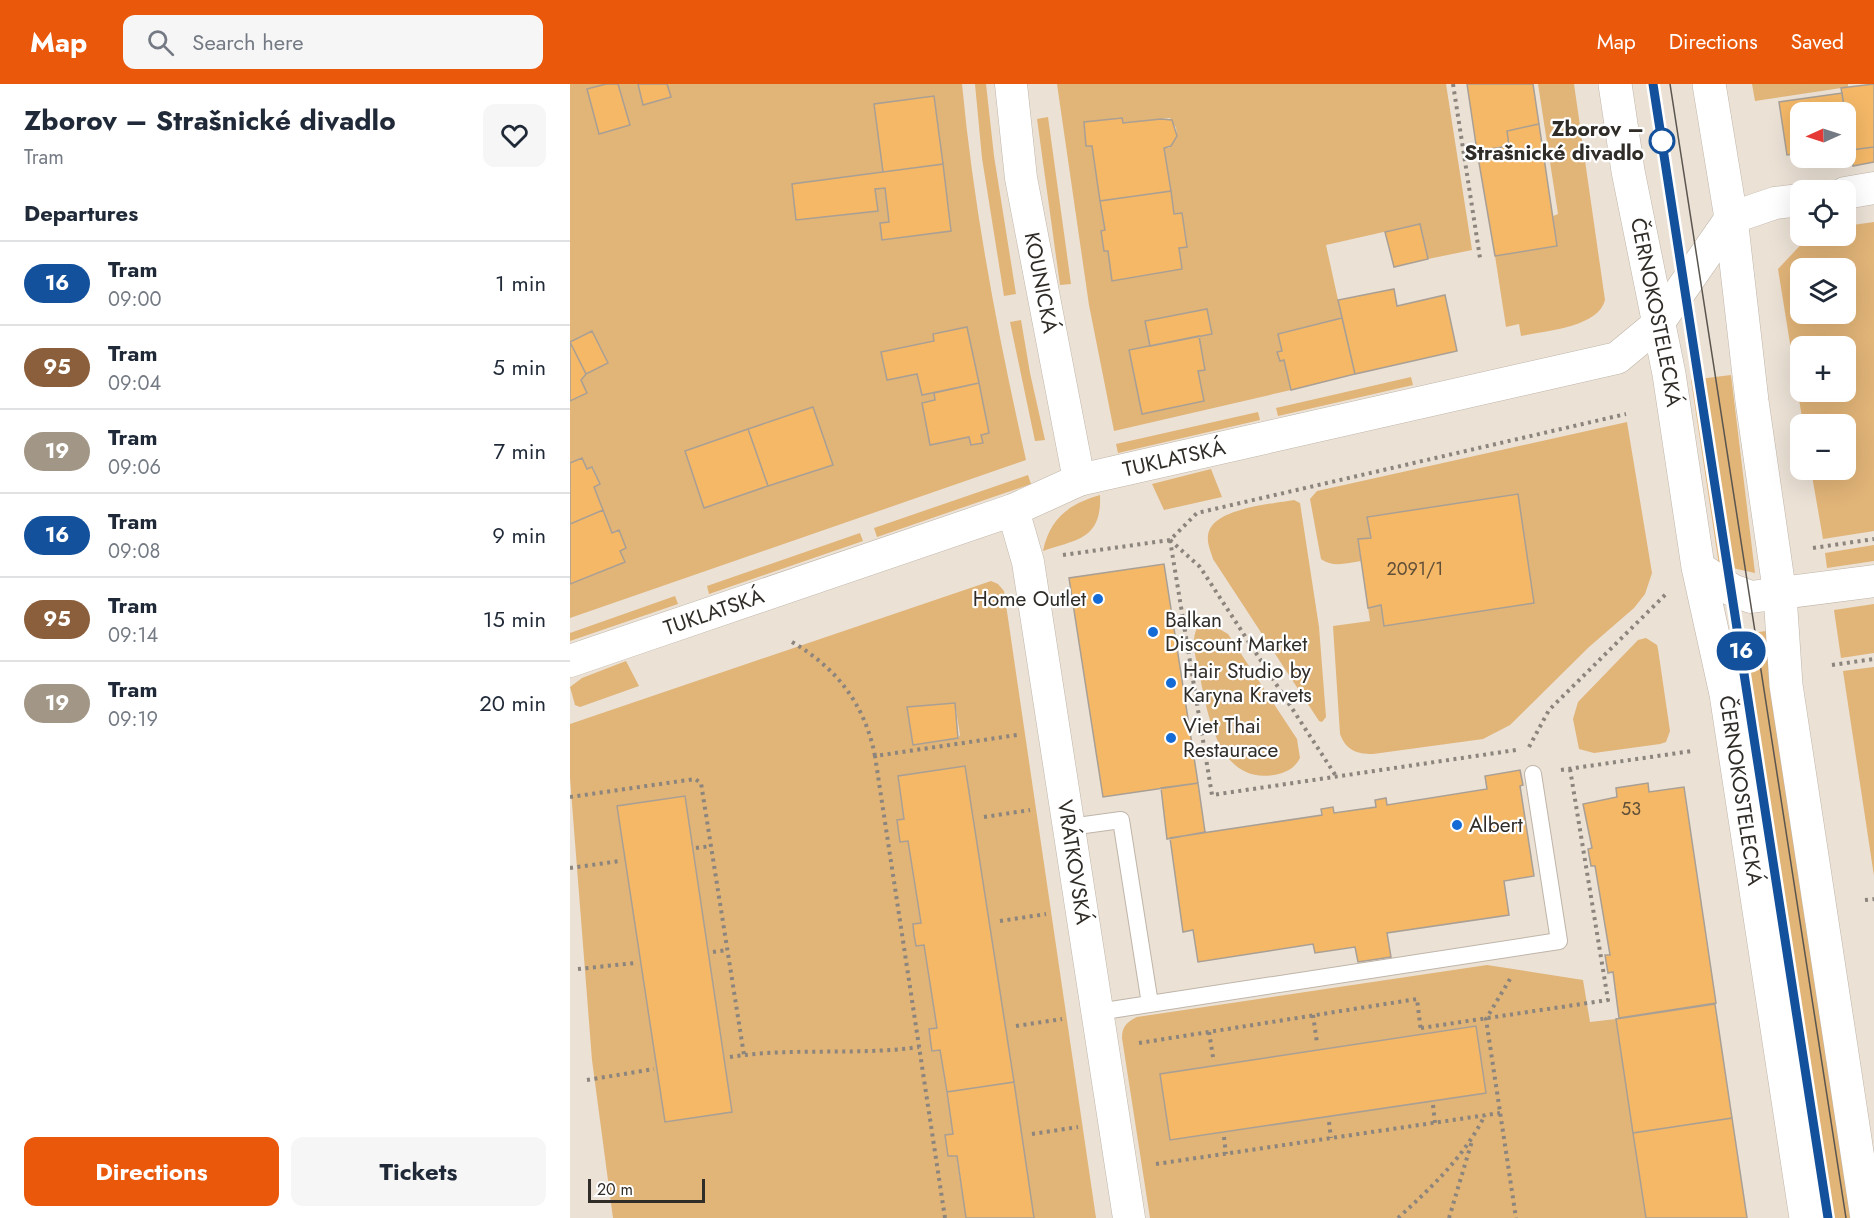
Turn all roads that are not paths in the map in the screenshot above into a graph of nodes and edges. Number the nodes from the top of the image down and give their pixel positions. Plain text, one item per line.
1 (1011, 84) edge
2 (1615, 84) edge
3 (1709, 84) edge
4 (1874, 188) edge
5 (1856, 191) edge
6 (1790, 201) edge
7 (1731, 218) junction
8 (1657, 325) junction
9 (1079, 480) junction
10 (1013, 510) junction
11 (1698, 567) junction
12 (1874, 581) edge
13 (1780, 595) junction
14 (570, 661) edge
15 (1533, 774) road end
16 (1070, 827) junction
17 (1150, 1004) junction
18 (1084, 1015) junction
19 (1129, 1218) edge
20 (1806, 1218) edge
21 (1868, 1218) edge

1 - 9 street, KOUNICKÁ
2 - 8 main road, ČERNOKOSTELECKÁ
3 - 7 main road
4 - 5 street
6 - 7 street
7 - 8 street, TUKLATSKÁ
7 - 13 main road
8 - 9 street, TUKLATSKÁ
8 - 11 main road, ČERNOKOSTELECKÁ
9 - 10 street, TUKLATSKÁ
10 - 14 street, TUKLATSKÁ
10 - 16 street, VRÁTKOVSKÁ
11 - 13 street
11 - 20 main road, ČERNOKOSTELECKÁ
12 - 13 street
13 - 21 main road
15 - 17 lane
16 - 17 lane
16 - 18 street, VRÁTKOVSKÁ
17 - 18 lane
18 - 19 street, VRÁTKOVSKÁ

